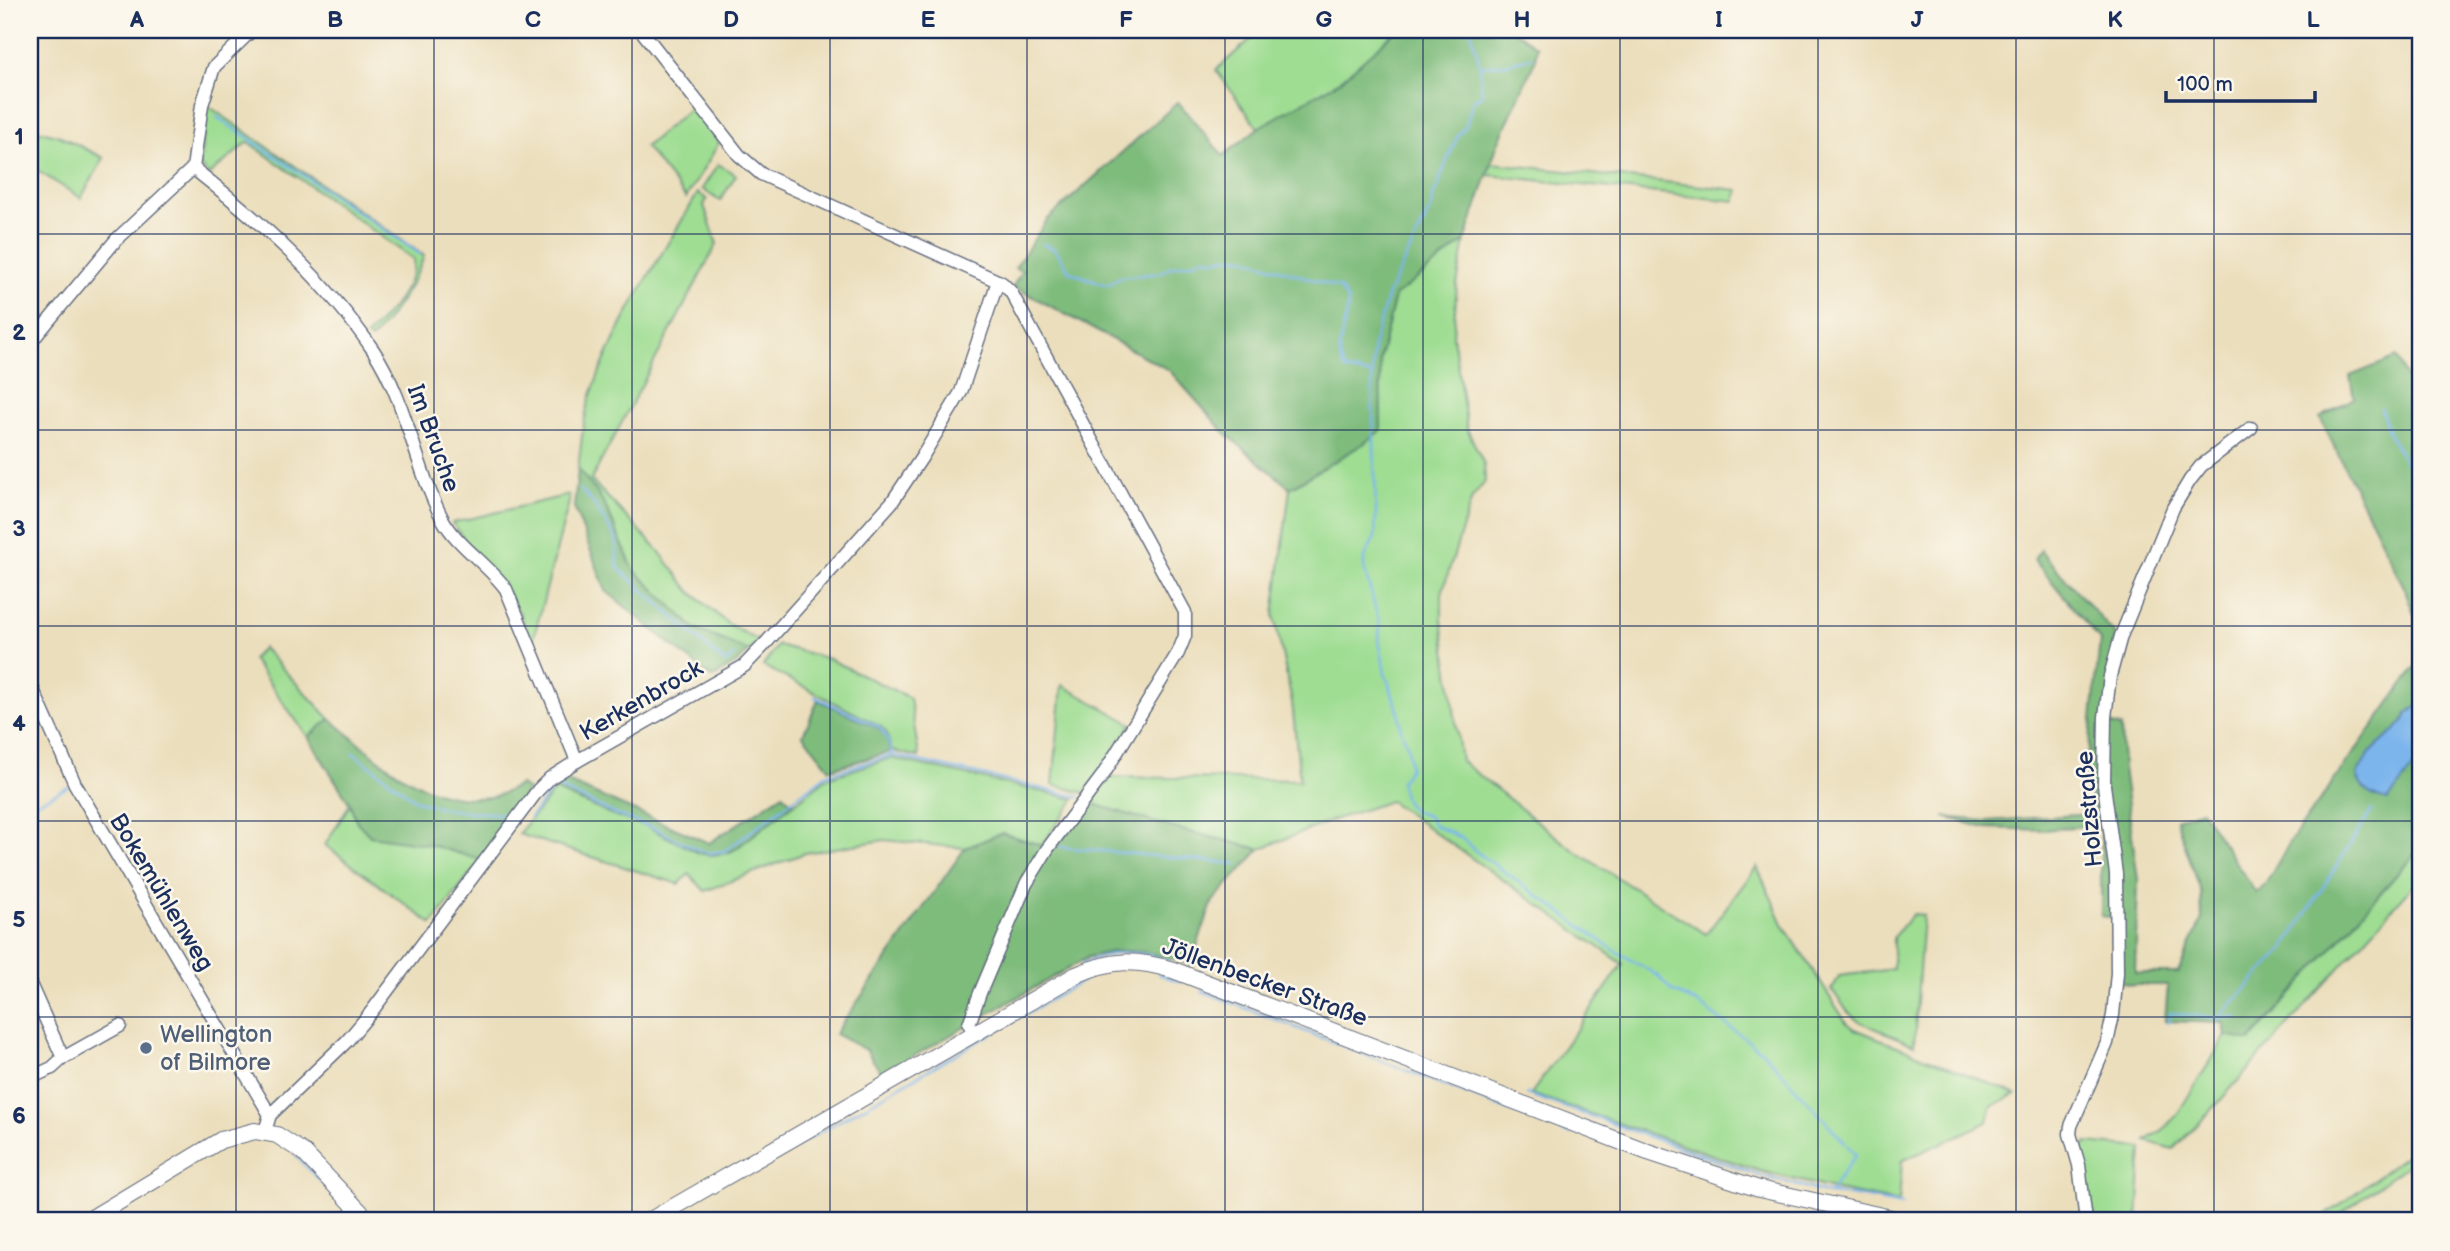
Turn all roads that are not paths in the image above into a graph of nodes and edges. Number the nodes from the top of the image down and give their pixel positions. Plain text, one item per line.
1 (252, 30) edge
2 (641, 30) edge
3 (193, 168) junction
4 (998, 281) junction
5 (30, 344) edge
6 (2251, 428) dead end
7 (30, 683) edge
8 (577, 761) junction
9 (30, 984) edge
10 (120, 1026) dead end
11 (975, 1034) junction
12 (63, 1058) junction
13 (30, 1079) edge
14 (267, 1123) junction
15 (87, 1221) edge
16 (369, 1221) edge
17 (649, 1221) edge
18 (1905, 1221) edge
19 (2086, 1221) edge

1 - 3 street
2 - 4 street
3 - 5 street
3 - 8 street, Im Bruche
4 - 8 street, Kerkenbrock
4 - 11 street
6 - 19 street, Holzstraße
7 - 14 street, Bokemühlenweg
8 - 14 street, Kerkenbrock
9 - 12 street
10 - 12 street
11 - 17 street, Jöllenbecker Straße
11 - 18 street, Jöllenbecker Straße
12 - 13 street
14 - 15 street
14 - 16 street

